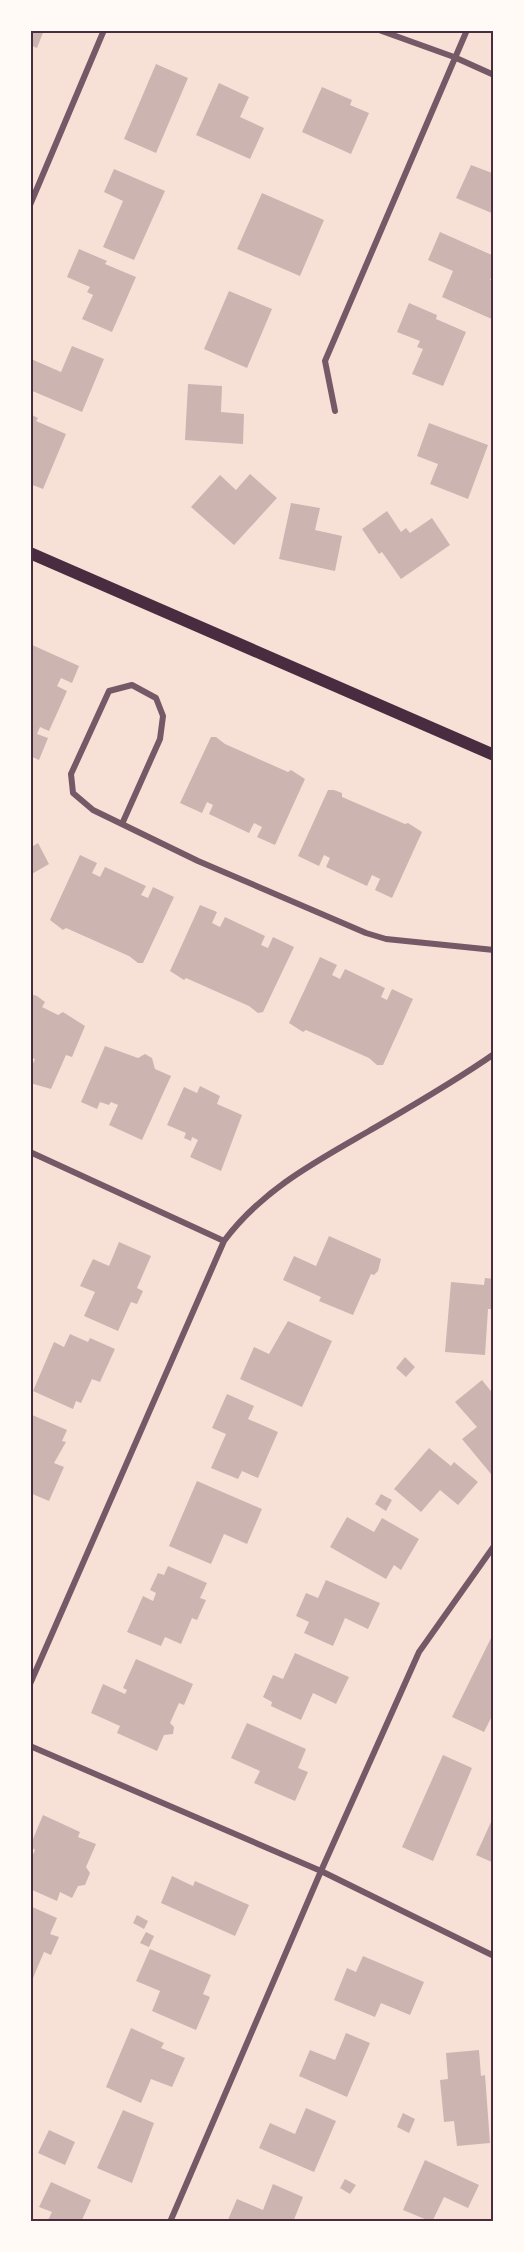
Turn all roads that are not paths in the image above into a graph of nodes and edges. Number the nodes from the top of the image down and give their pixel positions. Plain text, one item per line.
1 (104, 30) edge
2 (379, 30) edge
3 (467, 30) edge
4 (454, 57) junction
5 (494, 75) edge
6 (30, 205) edge
7 (335, 411) dead end
8 (30, 553) edge
9 (494, 755) edge
10 (122, 824) junction
11 (494, 950) edge
12 (494, 1054) edge
13 (30, 1152) edge
14 (224, 1241) junction
15 (494, 1546) edge
16 (30, 1684) edge
17 (30, 1746) edge
18 (321, 1871) junction
19 (494, 1956) edge
20 (170, 2222) edge

1 - 6 street
2 - 4 street
3 - 4 street
4 - 5 street
4 - 7 street
8 - 9 main road
10 - 10 street
10 - 11 street
12 - 14 street
13 - 14 street
14 - 16 street
15 - 18 street
17 - 18 street
18 - 19 street
18 - 20 street

